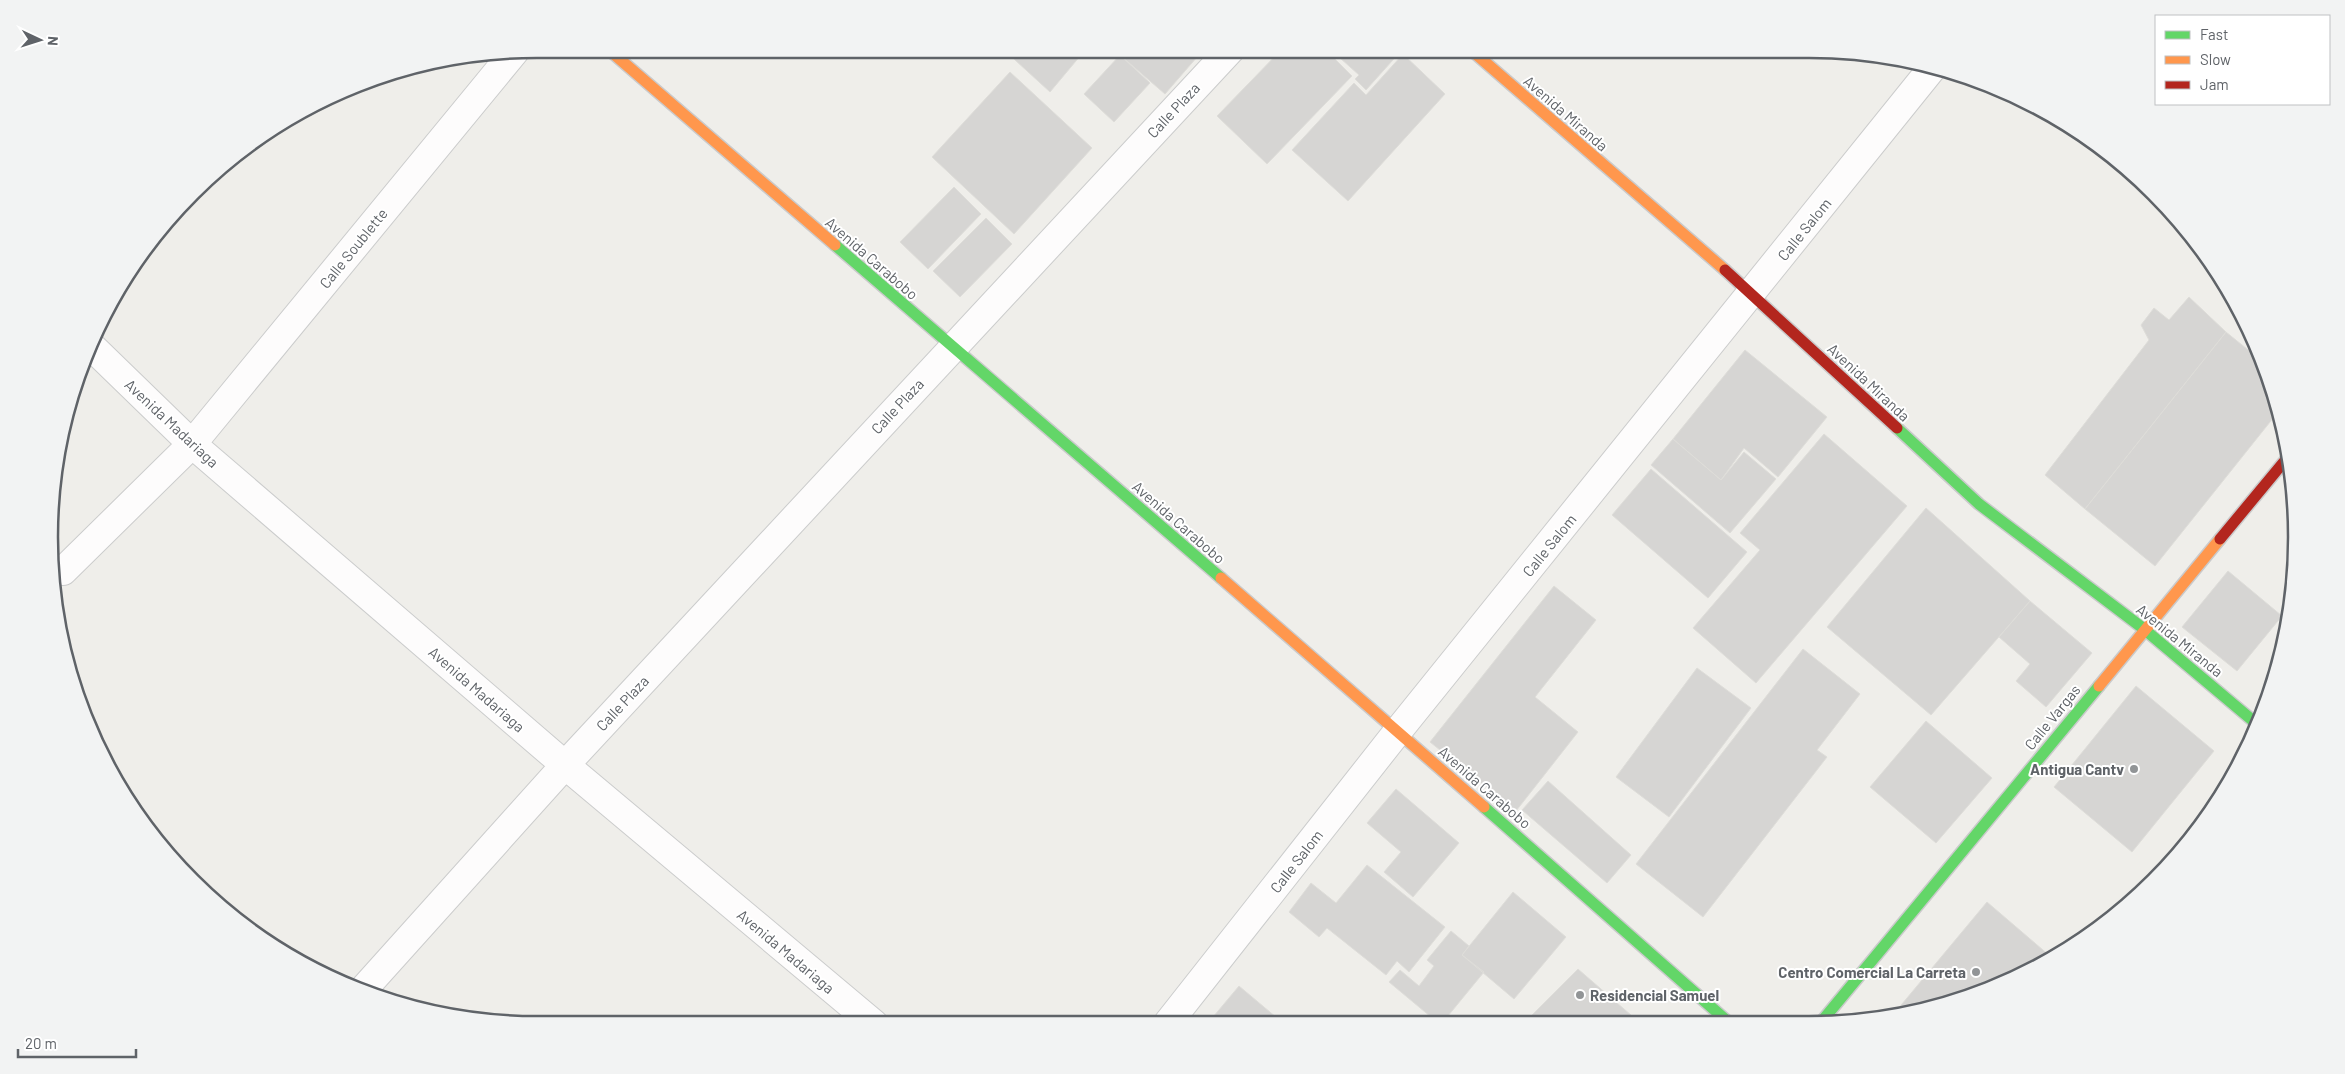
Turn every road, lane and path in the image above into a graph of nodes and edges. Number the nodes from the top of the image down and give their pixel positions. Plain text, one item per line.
1 (618, 58) edge
2 (1223, 58) edge
3 (1480, 58) edge
4 (507, 59) edge
5 (1928, 73) edge
6 (1752, 294) junction
7 (952, 346) junction
8 (96, 350) edge
9 (192, 444) junction
10 (2282, 465) edge
11 (63, 571) dead end
12 (2144, 629) junction
13 (2251, 719) edge
14 (1398, 731) junction
15 (564, 765) junction
16 (367, 985) edge
17 (1827, 1015) edge
18 (864, 1016) edge
19 (1174, 1016) edge
20 (1720, 1016) edge

1 - 7 street, Avenida Carabobo
2 - 7 street, Calle Plaza
3 - 6 street, Avenida Miranda
4 - 9 street, Calle Soublette
5 - 6 street, Calle Salom
6 - 12 street, Avenida Miranda
6 - 14 street, Calle Salom
7 - 14 street, Avenida Carabobo
7 - 15 street, Calle Plaza
8 - 9 street, Avenida Madariaga
9 - 11 street, Calle Soublette
9 - 15 street, Avenida Madariaga
10 - 12 street, Calle Vargas
12 - 13 street, Avenida Miranda
12 - 17 street, Calle Vargas
14 - 19 street, Calle Salom
14 - 20 street, Avenida Carabobo
15 - 16 street, Calle Plaza
15 - 18 street, Avenida Madariaga

